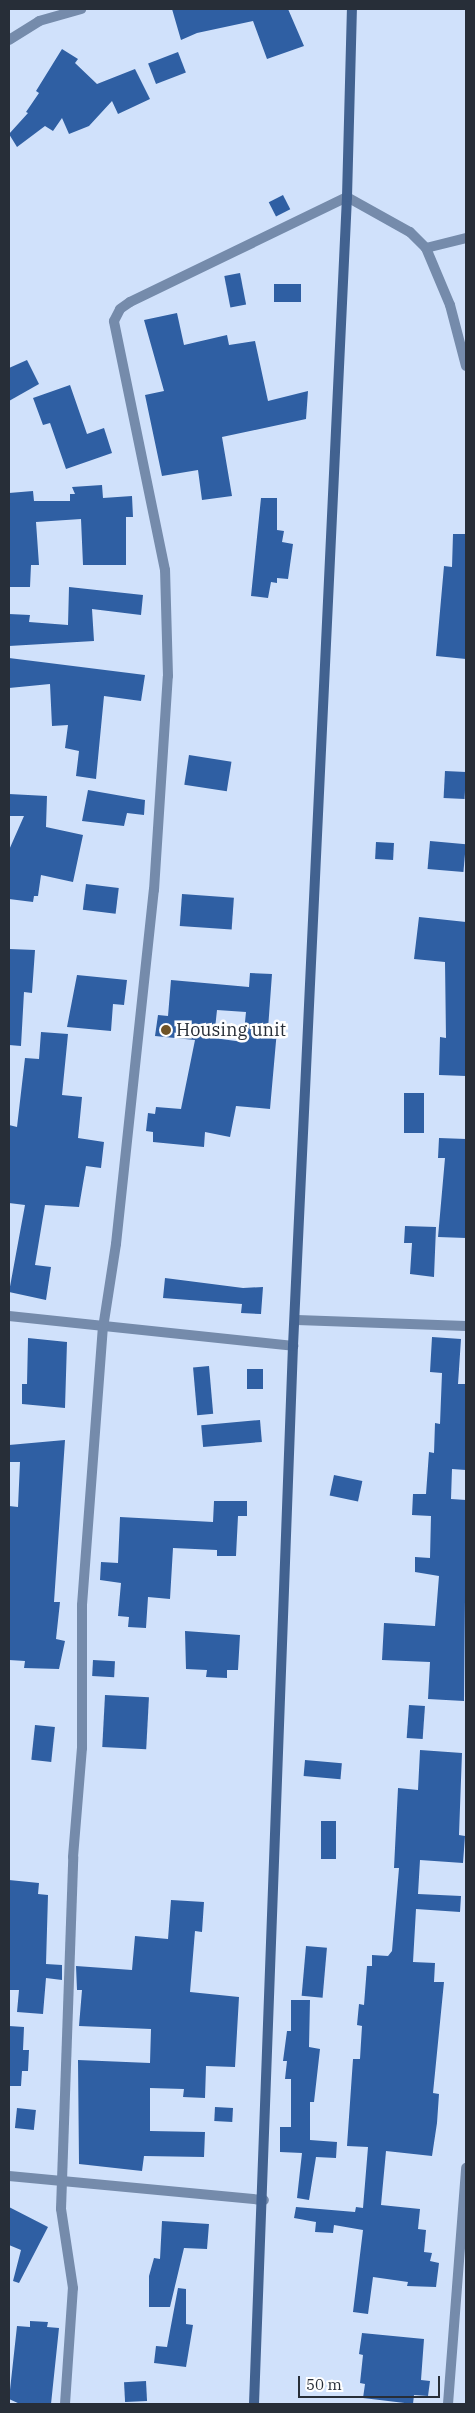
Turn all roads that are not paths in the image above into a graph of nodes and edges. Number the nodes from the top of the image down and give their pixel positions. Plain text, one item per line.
1 (81, 9) edge
2 (352, 9) edge
3 (9, 40) edge
4 (347, 197) junction
5 (466, 238) edge
6 (426, 248) junction
7 (466, 366) edge
8 (9, 1316) edge
9 (297, 1320) junction
10 (466, 1326) edge
11 (104, 1328) junction
12 (293, 1346) junction
13 (466, 2168) edge
14 (9, 2176) edge
15 (64, 2182) junction
16 (264, 2200) junction
17 (66, 2404) edge
18 (254, 2404) edge
19 (448, 2404) edge

1 - 3 street
2 - 4 street
4 - 6 street
4 - 9 street
4 - 11 street
5 - 6 street
6 - 7 street
8 - 11 street
9 - 10 street
9 - 12 street
11 - 12 street
11 - 15 street
12 - 16 street
13 - 19 street
14 - 15 street
15 - 16 street
15 - 17 street
16 - 18 street

